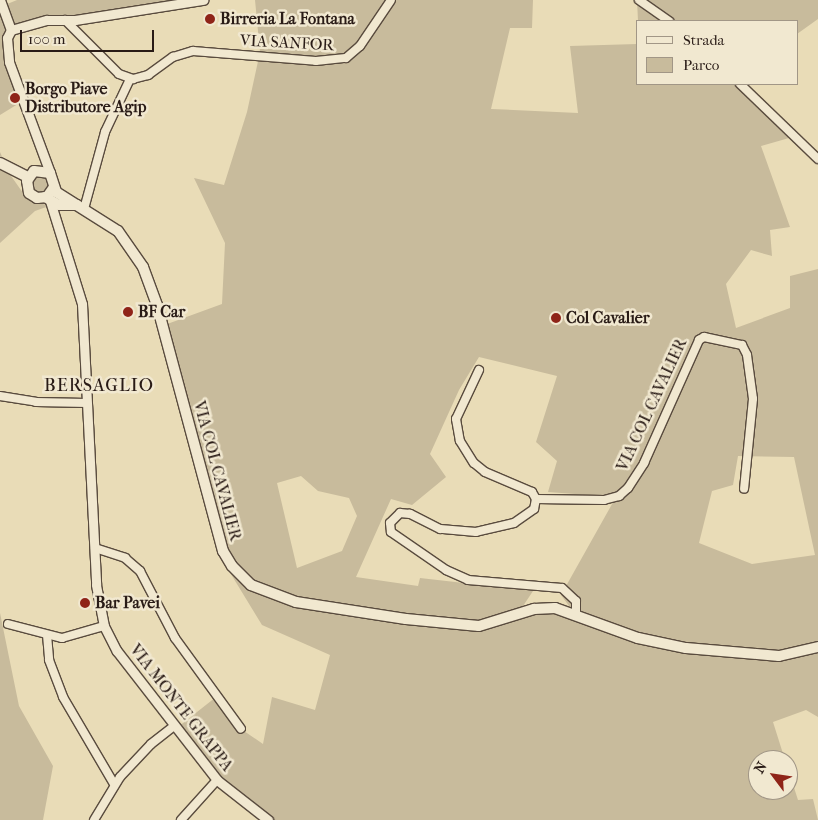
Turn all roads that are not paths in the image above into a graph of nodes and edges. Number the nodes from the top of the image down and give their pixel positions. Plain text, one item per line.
1 (0, 0) edge
2 (203, 0) edge
3 (391, 0) edge
4 (639, 0) edge
5 (65, 20) junction
6 (667, 20) edge
7 (10, 30) junction
8 (130, 79) junction
9 (741, 85) edge
10 (42, 153) junction
11 (818, 159) edge
12 (0, 163) edge
13 (38, 170) junction
14 (15, 173) junction
15 (50, 173) junction
16 (28, 177) junction
17 (27, 189) junction
18 (55, 190) junction
19 (51, 201) junction
20 (81, 207) junction
21 (479, 370) dead end
22 (0, 396) edge
23 (87, 403) junction
24 (744, 489) dead end
25 (536, 499) junction
26 (95, 548) junction
27 (576, 614) junction
28 (8, 624) dead end
29 (104, 626) junction
30 (48, 635) junction
31 (818, 647) edge
32 (174, 726) junction
33 (241, 729) dead end
34 (216, 780) junction
35 (114, 784) junction
36 (94, 820) edge
37 (181, 820) edge
38 (268, 820) edge

1 - 7 street
2 - 5 street
3 - 8 street, VIA SANFOR
4 - 6 street
5 - 7 street
5 - 8 street
7 - 10 street
8 - 20 street
9 - 11 street
10 - 13 street
10 - 15 street
12 - 14 main road
13 - 15 main road
13 - 16 main road
14 - 16 main road
14 - 17 main road
15 - 18 main road
16 - 17 main road
17 - 19 main road
18 - 19 main road
18 - 20 main road, VIA COL CAVALIER
19 - 20 main road
19 - 23 street, VIA MONTE GRAPPA
20 - 27 main road, VIA COL CAVALIER
21 - 25 street
22 - 23 street
23 - 26 street, VIA MONTE GRAPPA
24 - 25 street, VIA COL CAVALIER
25 - 27 street
26 - 29 street, VIA MONTE GRAPPA
26 - 33 street
27 - 31 main road, VIA COL CAVALIER
28 - 30 street
29 - 30 street
29 - 32 street, VIA MONTE GRAPPA
30 - 35 street
32 - 34 street, VIA MONTE GRAPPA
32 - 35 street
34 - 37 street
34 - 38 street, VIA MONTE GRAPPA
35 - 36 street

